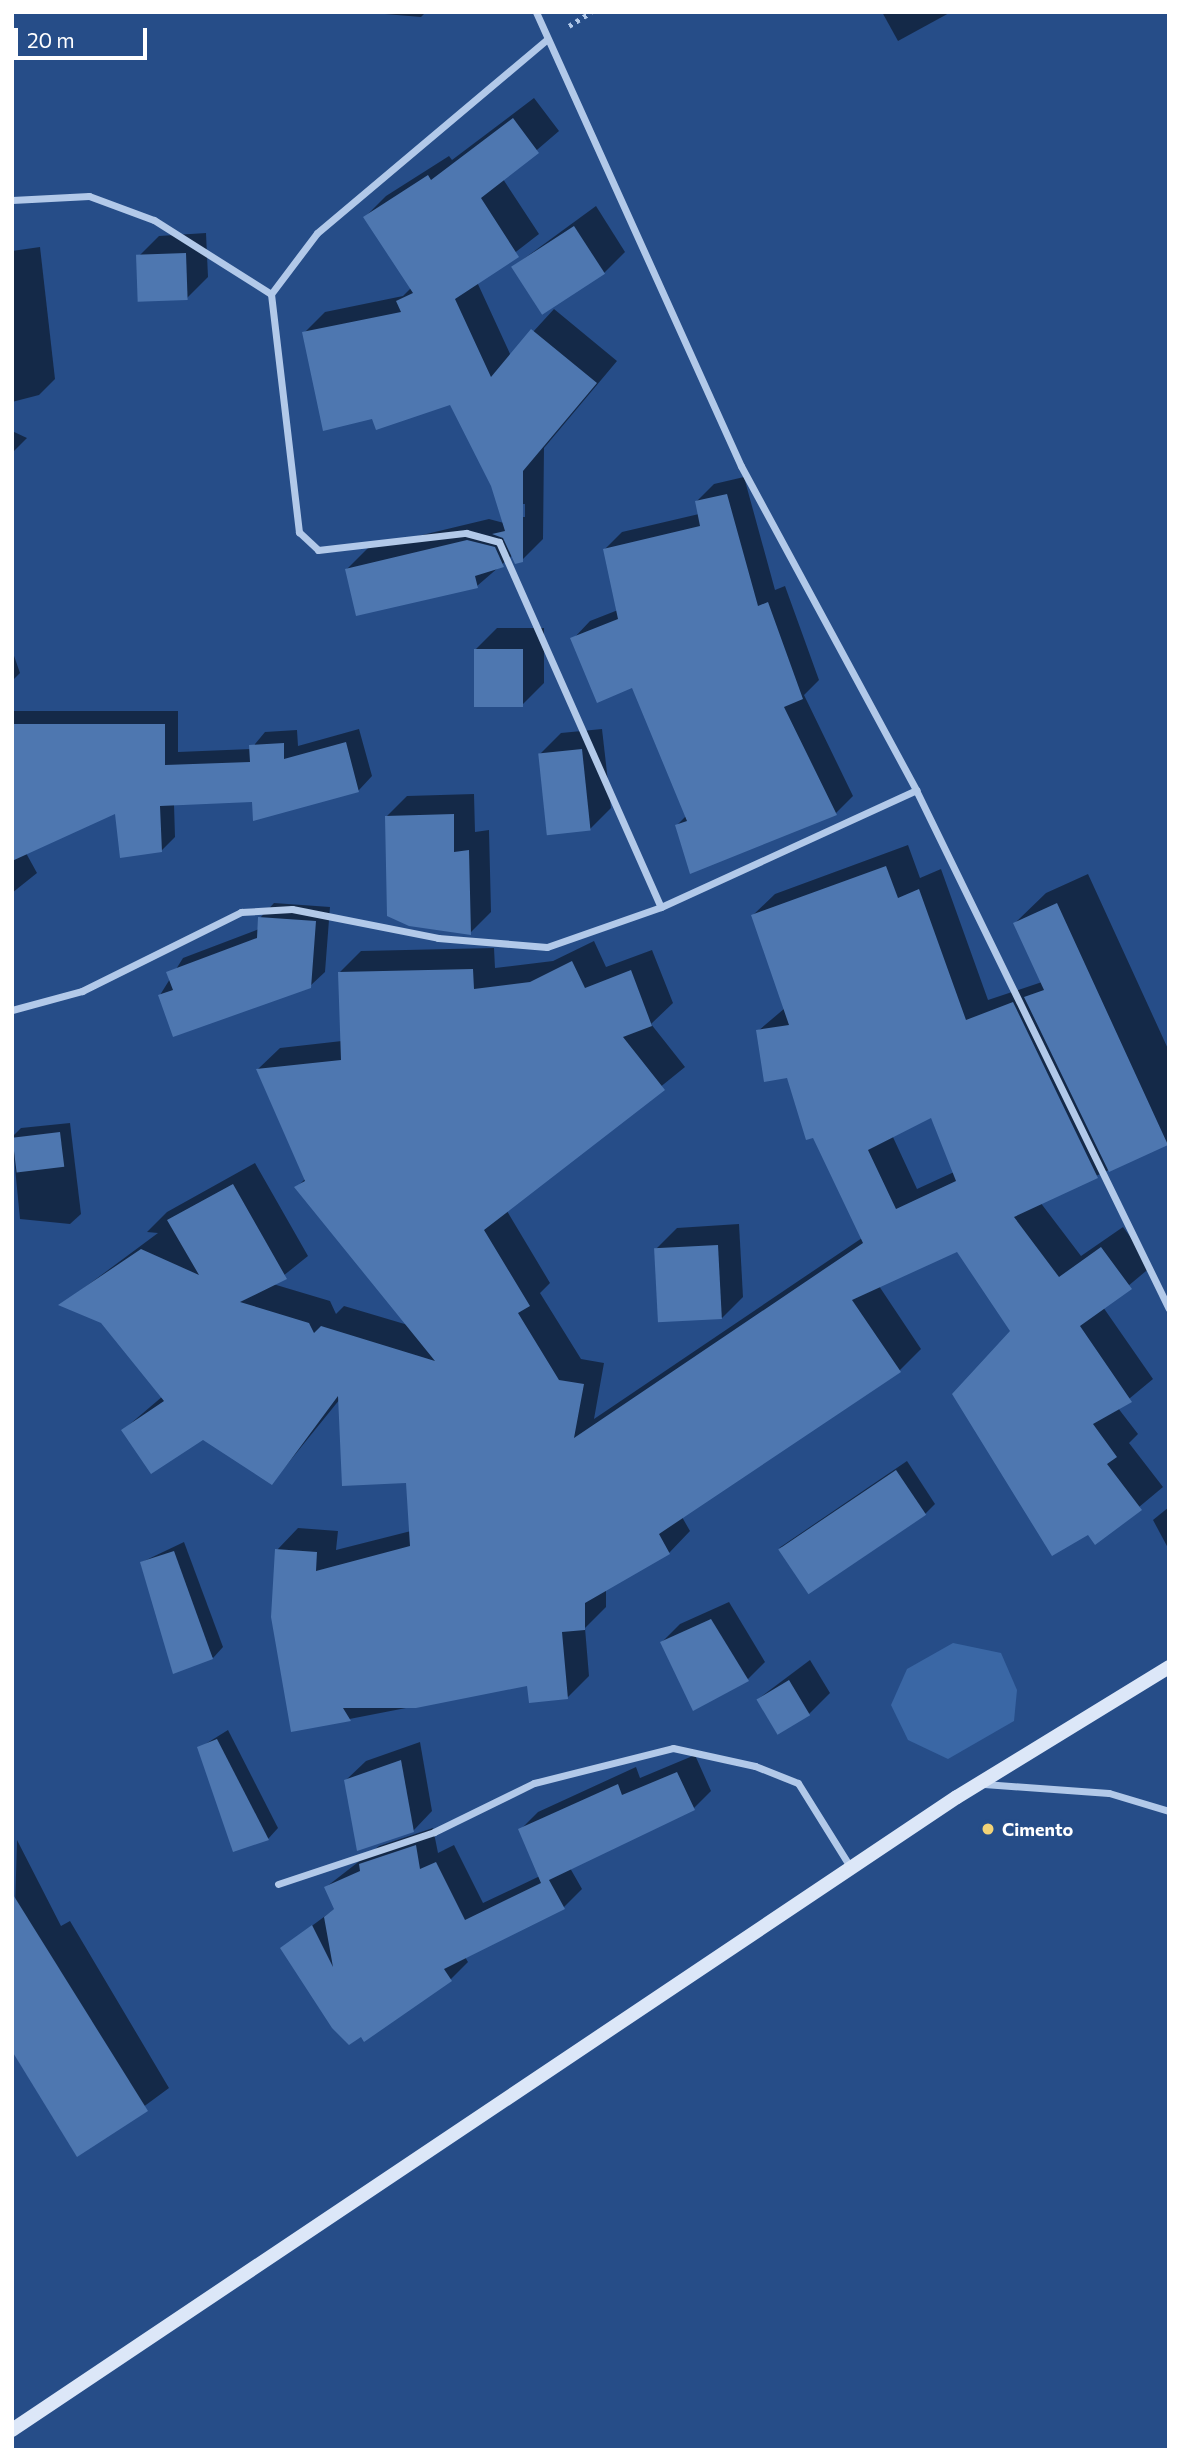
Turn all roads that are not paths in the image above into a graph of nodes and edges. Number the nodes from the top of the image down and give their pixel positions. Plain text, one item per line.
1 (536, 12) edge
2 (547, 39) junction
3 (12, 200) edge
4 (271, 294) junction
5 (916, 790) junction
6 (661, 907) junction
7 (12, 1010) edge
8 (1169, 1309) edge
9 (1169, 1667) edge
10 (985, 1784) junction
11 (1169, 1811) edge
12 (851, 1868) junction
13 (278, 1884) dead end
14 (12, 2430) edge

1 - 2 street
2 - 4 street
2 - 5 street
3 - 4 street
4 - 6 street
5 - 6 street
5 - 8 street
6 - 7 street
9 - 10 main road
10 - 11 street
10 - 12 main road
12 - 13 street
12 - 14 main road

